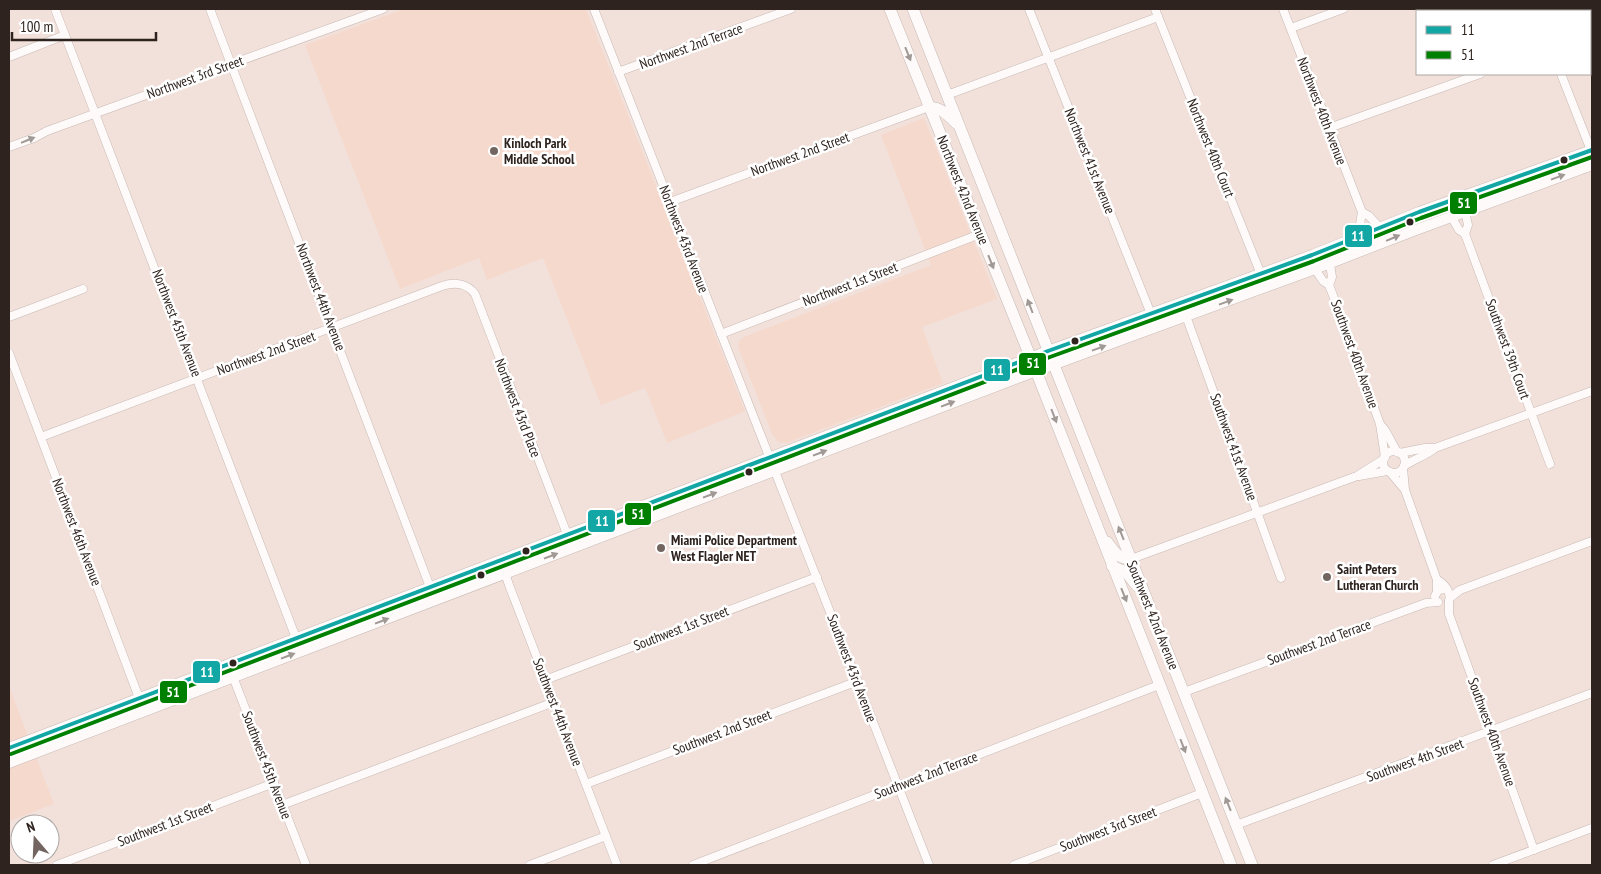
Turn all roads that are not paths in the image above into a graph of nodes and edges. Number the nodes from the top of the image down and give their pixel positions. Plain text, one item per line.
1 (55, 9) edge
2 (210, 9) edge
3 (382, 9) edge
4 (594, 9) edge
5 (791, 9) edge
6 (890, 9) edge
7 (913, 9) edge
8 (1029, 9) edge
9 (1155, 9) edge
10 (1283, 9) edge
11 (1343, 9) edge
12 (365, 12) edge
13 (1158, 17) junction
14 (1291, 28) junction
15 (65, 34) junction
16 (9, 58) edge
17 (1049, 58) junction
18 (232, 64) junction
19 (618, 72) junction
20 (1477, 75) edge
21 (1561, 75) edge
22 (947, 95) junction
23 (929, 107) junction
24 (96, 113) junction
25 (960, 126) junction
26 (1329, 128) junction
27 (9, 147) edge
28 (1592, 152) edge
29 (1592, 165) edge
30 (670, 202) junction
31 (1465, 211) junction
32 (1362, 212) junction
33 (1451, 216) junction
34 (1380, 228) junction
35 (980, 234) junction
36 (1465, 234) junction
37 (1358, 237) junction
38 (1330, 264) junction
39 (1315, 269) junction
40 (1261, 274) junction
41 (464, 285) joint
42 (1329, 285) junction
43 (1266, 287) junction
44 (83, 289) dead end
45 (1151, 314) junction
46 (1186, 316) junction
47 (9, 317) edge
48 (333, 328) junction
49 (721, 334) junction
50 (1048, 351) junction
51 (9, 353) edge
52 (1031, 358) junction
53 (1053, 364) junction
54 (1036, 371) junction
55 (198, 378) junction
56 (1592, 390) edge
57 (1531, 413) junction
58 (1380, 424) junction
59 (41, 437) junction
60 (1435, 448) junction
61 (1398, 453) junction
62 (769, 457) junction
63 (1384, 458) junction
64 (1550, 464) dead end
65 (1403, 467) junction
66 (774, 470) junction
67 (1389, 472) junction
68 (1357, 476) junction
69 (1405, 490) junction
70 (1258, 513) junction
71 (1099, 533) junction
72 (567, 534) junction
73 (1592, 541) edge
74 (507, 557) junction
75 (1131, 559) junction
76 (1112, 566) junction
77 (505, 573) junction
78 (817, 577) junction
79 (1281, 578) dead end
80 (1437, 580) junction
81 (430, 587) junction
82 (1448, 594) junction
83 (1145, 595) junction
84 (1437, 598) junction
85 (415, 608) junction
86 (1449, 614) junction
87 (296, 638) junction
88 (228, 664) junction
89 (233, 677) junction
90 (545, 680) junction
91 (858, 681) junction
92 (1160, 685) junction
93 (1592, 693) edge
94 (1185, 696) junction
95 (140, 698) junction
96 (554, 702) junction
97 (144, 710) junction
98 (1492, 731) junction
99 (9, 748) edge
100 (9, 763) edge
101 (274, 784) junction
102 (586, 784) junction
103 (898, 786) junction
104 (1202, 793) junction
105 (282, 805) junction
106 (1236, 825) junction
107 (1592, 828) edge
108 (606, 836) junction
109 (1534, 850) junction
110 (57, 865) edge
111 (306, 865) edge
112 (530, 865) edge
113 (617, 865) edge
114 (693, 865) edge
115 (929, 865) edge
116 (1014, 865) edge
117 (1230, 865) edge
118 (1252, 865) edge
119 (1493, 865) edge

1 - 15 street, Northwest 45th Avenue
2 - 18 street, Northwest 44th Avenue
3 - 12 street, Northwest 3rd Street
4 - 19 street, Northwest 43rd Avenue
5 - 19 street, Northwest 2nd Terrace
6 -> 23 main road, Northwest 42nd Avenue
7 - 22 main road, Northwest 42nd Avenue
8 - 17 street, Northwest 41st Avenue
9 - 13 street, Northwest 40th Court
10 - 14 street, Northwest 40th Avenue
11 - 14 street
12 - 18 street, Northwest 3rd Street
13 - 17 street
13 - 40 street, Northwest 40th Court
14 - 26 street, Northwest 40th Avenue
15 - 16 street
15 - 24 street, Northwest 45th Avenue
17 - 22 street
17 - 45 street, Northwest 41st Avenue
18 - 24 street, Northwest 3rd Street
18 - 48 street, Northwest 44th Avenue
19 - 30 street, Northwest 43rd Avenue
20 - 26 street
21 - 28 street
22 - 25 main road, Northwest 42nd Avenue
23 - 25 main road
23 - 30 street, Northwest 2nd Street
23 - 35 main road, Northwest 42nd Avenue
27 -> 24 street, Northwest 3rd Street
24 - 55 street, Northwest 45th Avenue
50 -> 25 main road, Northwest 42nd Avenue
26 - 32 street, Northwest 40th Avenue
28 - 34 main road
31 -> 29 main road
30 - 49 street, Northwest 43rd Avenue
31 - 33 main road
31 - 36 street, Southwest 39th Court
32 - 34 street, Northwest 40th Avenue
32 - 37 street
33 - 36 street, Southwest 39th Court
38 -> 33 main road
34 - 37 main road
35 - 49 street, Northwest 1st Street
35 -> 52 main road, Northwest 42nd Avenue
36 - 57 street, Southwest 39th Court
37 - 40 main road
38 - 39 main road
38 - 42 street, Southwest 40th Avenue
39 - 42 street, Southwest 40th Avenue
39 - 43 main road
40 - 43 street, Northwest 40th Court
40 - 45 main road
41 - 48 street, Northwest 2nd Street
41 - 72 street, Northwest 43rd Place
42 - 58 street, Southwest 40th Avenue
46 -> 43 main road
44 - 47 street
45 - 50 main road
53 -> 46 main road
46 - 70 street, Southwest 41st Avenue
48 - 55 street, Northwest 2nd Street
48 - 81 street, Northwest 44th Avenue
49 - 62 street, Northwest 43rd Avenue
50 - 52 main road
50 - 53 main road, Northwest 42nd Avenue
51 - 59 street, Northwest 46th Avenue
52 - 54 main road, Northwest 42nd Avenue
52 - 62 main road
53 - 54 main road
75 -> 53 main road, Southwest 42nd Avenue
66 -> 54 main road
54 -> 71 main road, Southwest 42nd Avenue
55 - 59 street, Northwest 2nd Street
55 - 87 street, Northwest 45th Avenue
56 - 57 street
57 - 60 street
57 - 64 street, Southwest 39th Court
58 - 61 street, Southwest 40th Avenue
58 - 63 street, Southwest 40th Avenue
59 - 95 street, Northwest 46th Avenue
60 - 61 street
60 - 65 street
61 - 63 street
61 - 65 street, Southwest 40th Avenue
62 - 66 street, Northwest 43rd Avenue
62 - 72 main road
63 - 67 street, Southwest 40th Avenue
63 - 68 street
65 - 67 street
65 - 69 street, Southwest 40th Avenue
77 -> 66 main road
66 - 78 street, Southwest 43rd Avenue
67 - 68 street
67 - 69 street, Southwest 40th Avenue
68 - 70 street
69 - 80 street, Southwest 40th Avenue
70 - 75 street
70 - 79 street, Southwest 41st Avenue
71 - 75 main road
71 - 76 main road, Southwest 42nd Avenue
72 - 74 main road
73 - 82 street
74 - 77 street, Southwest 44th Avenue
74 - 81 main road
75 - 83 main road, Southwest 42nd Avenue
76 - 83 main road
76 -> 92 main road, Southwest 42nd Avenue
77 - 85 main road
77 - 90 street, Southwest 44th Avenue
78 - 90 street, Southwest 1st Street
78 - 91 street, Southwest 43rd Avenue
80 - 82 street, Southwest 40th Avenue
80 - 84 street, Southwest 40th Avenue
81 - 85 main road
81 - 87 main road
82 - 84 street
82 - 84 street
82 - 86 street, Southwest 40th Avenue
83 - 94 main road, Southwest 42nd Avenue
84 - 86 street, Southwest 40th Avenue
84 - 94 street, Southwest 2nd Terrace
89 -> 85 main road
86 - 98 street, Southwest 40th Avenue
87 - 88 main road
88 - 89 street, Southwest 45th Avenue
88 - 95 main road
89 - 97 main road
89 - 101 street, Southwest 45th Avenue
90 - 96 street, Southwest 44th Avenue
91 - 102 street, Southwest 2nd Street
91 - 103 street, Southwest 43rd Avenue
92 - 94 main road
92 - 103 street, Southwest 2nd Terrace
92 -> 104 main road, Southwest 42nd Avenue
93 - 98 street, Southwest 4th Street
106 -> 94 main road, Southwest 42nd Avenue
95 - 97 street, Northwest 46th Avenue
95 - 99 main road
96 - 102 street, Southwest 44th Avenue
96 - 105 street
97 - 100 main road
98 - 106 street, Southwest 4th Street
98 - 109 street, Southwest 40th Avenue
101 - 105 street, Southwest 45th Avenue
101 - 110 street, Southwest 1st Street
102 - 108 street, Southwest 44th Avenue
103 - 114 street, Southwest 2nd Terrace
103 - 115 street, Southwest 43rd Avenue
104 - 116 street, Southwest 3rd Street
104 - 117 main road, Southwest 42nd Avenue
105 - 111 street, Southwest 45th Avenue
106 - 118 main road, Southwest 42nd Avenue
107 - 109 street
108 - 112 street
108 - 113 street, Southwest 44th Avenue
109 - 119 street

